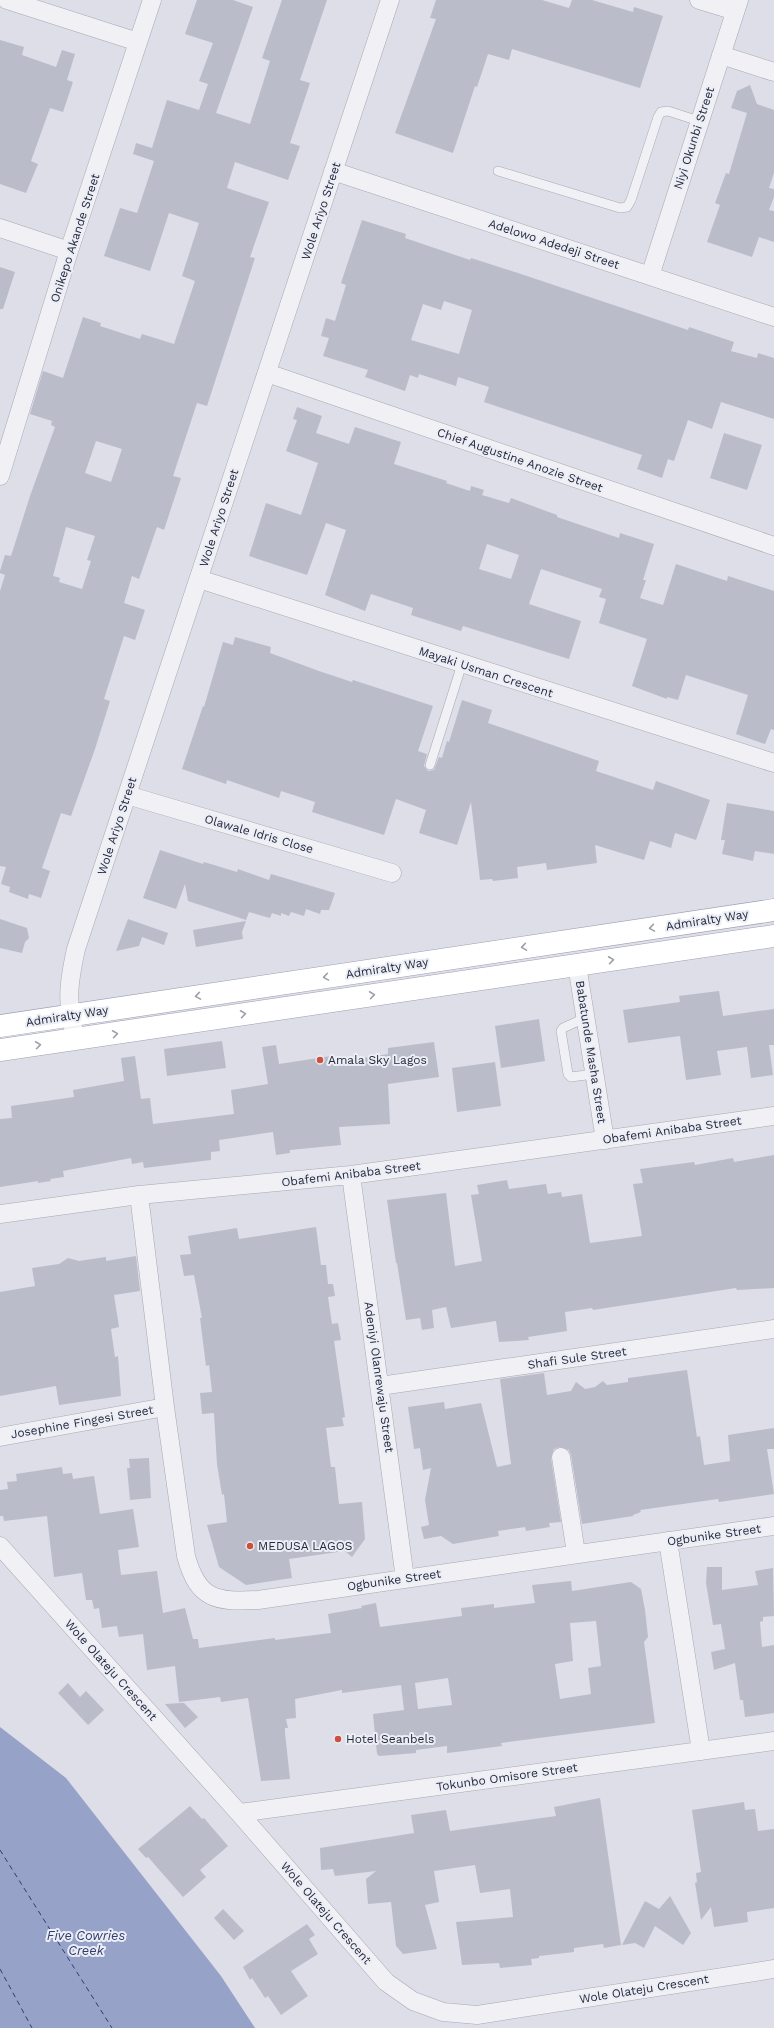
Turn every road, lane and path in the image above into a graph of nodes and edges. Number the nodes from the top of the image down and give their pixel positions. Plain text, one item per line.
1 (7, 0) edge
2 (152, 0) edge
3 (390, 0) edge
4 (698, 0) edge
5 (737, 6) edge
6 (138, 42) junction
7 (721, 55) junction
8 (774, 72) edge
9 (699, 121) junction
10 (498, 171) dead end
11 (333, 172) junction
12 (0, 228) edge
13 (70, 251) junction
14 (650, 276) junction
15 (774, 317) edge
16 (267, 373) junction
17 (6, 442) edge
18 (0, 476) edge
19 (774, 546) edge
20 (199, 579) junction
21 (462, 664) junction
22 (774, 763) edge
23 (430, 765) dead end
24 (127, 795) junction
25 (392, 873) dead end
26 (774, 910) edge
27 (774, 936) edge
28 (577, 965) junction
29 (69, 1016) junction
30 (585, 1018) junction
31 (0, 1026) edge
32 (76, 1039) junction
33 (0, 1050) edge
34 (594, 1074) junction
35 (774, 1116) edge
36 (605, 1140) junction
37 (351, 1176) junction
38 (139, 1195) junction
39 (0, 1214) edge
40 (774, 1329) edge
41 (380, 1386) junction
42 (165, 1407) junction
43 (0, 1437) edge
44 (561, 1457) dead end
45 (774, 1526) edge
46 (668, 1541) junction
47 (0, 1546) edge
48 (576, 1553) junction
49 (405, 1579) junction
50 (774, 1741) edge
51 (701, 1752) junction
52 (239, 1813) junction
53 (774, 1969) edge

1 - 6 street
2 - 6 street, Onikepo Akande Street
3 - 11 street, Wole Ariyo Street
4 - 5 street
5 - 7 street, Niyi Okunbi Street
6 - 13 street, Onikepo Akande Street
7 - 8 street
7 - 9 street, Niyi Okunbi Street
9 - 10 lane
9 - 14 street, Niyi Okunbi Street
11 - 14 street, Adelowo Adedeji Street
11 - 16 street, Wole Ariyo Street
12 - 13 street
13 - 17 street, Onikepo Akande Street
14 - 15 street, Adelowo Adedeji Street
16 - 19 street, Chief Augustine Anozie Street
16 - 20 street, Wole Ariyo Street
17 - 18 street, Onikepo Akande Street
20 - 21 street, Mayaki Usman Crescent
20 - 24 street, Wole Ariyo Street
21 - 22 street, Mayaki Usman Crescent
21 - 23 lane
24 - 25 street, Olawale Idris Close
24 - 29 street, Wole Ariyo Street
26 -> 29 main road, Admiralty Way
28 -> 27 main road, Admiralty Way
28 - 30 street, Babatunde Masha Street
32 -> 28 main road, Admiralty Way
29 - 31 main road, Admiralty Way
29 - 32 street, Wole Ariyo Street
30 - 34 street, Babatunde Masha Street
30 - 34 lane
33 -> 32 main road, Admiralty Way
34 - 36 street, Babatunde Masha Street
35 - 36 street, Obafemi Anibaba Street
36 - 37 street, Obafemi Anibaba Street
37 - 38 street, Obafemi Anibaba Street
37 - 41 street, Adeniyi Olanrewaju Street
38 - 39 street, Obafemi Anibaba Street
38 - 42 street
40 - 41 street, Shafi Sule Street
41 - 49 street, Adeniyi Olanrewaju Street
42 - 43 street, Josephine Fingesi Street
42 - 49 street, Ogbunike Street
44 - 48 street
45 - 46 street, Ogbunike Street
46 - 48 street, Ogbunike Street
46 - 51 street
47 - 52 street, Wole Olateju Crescent
48 - 49 street, Ogbunike Street
50 - 51 street, Tokunbo Omisore Street
51 - 52 street, Tokunbo Omisore Street
52 - 53 street, Wole Olateju Crescent

